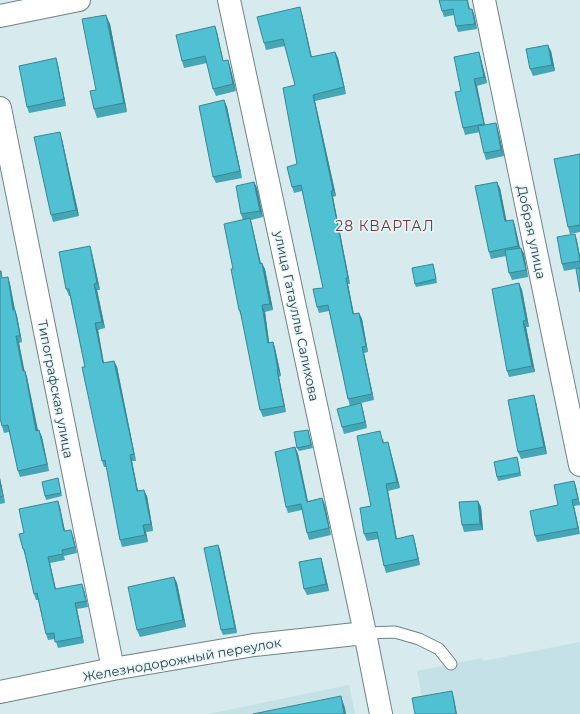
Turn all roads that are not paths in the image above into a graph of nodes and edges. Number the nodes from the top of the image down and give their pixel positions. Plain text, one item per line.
1 (79, 0) edge
2 (229, 0) edge
3 (484, 0) edge
4 (0, 16) edge
5 (0, 108) edge
6 (580, 465) edge
7 (365, 633) junction
8 (451, 664) dead end
9 (113, 669) junction
10 (0, 692) edge
11 (381, 714) edge

1 - 4 street
2 - 7 street, улица Гатауллы Салихова
3 - 6 street, Добрая улица
5 - 9 street, Типографская улица
7 - 8 lane
7 - 9 street, Железнодорожный переулок
7 - 11 street, улица Гатауллы Салихова
9 - 10 street, Железнодорожный переулок

